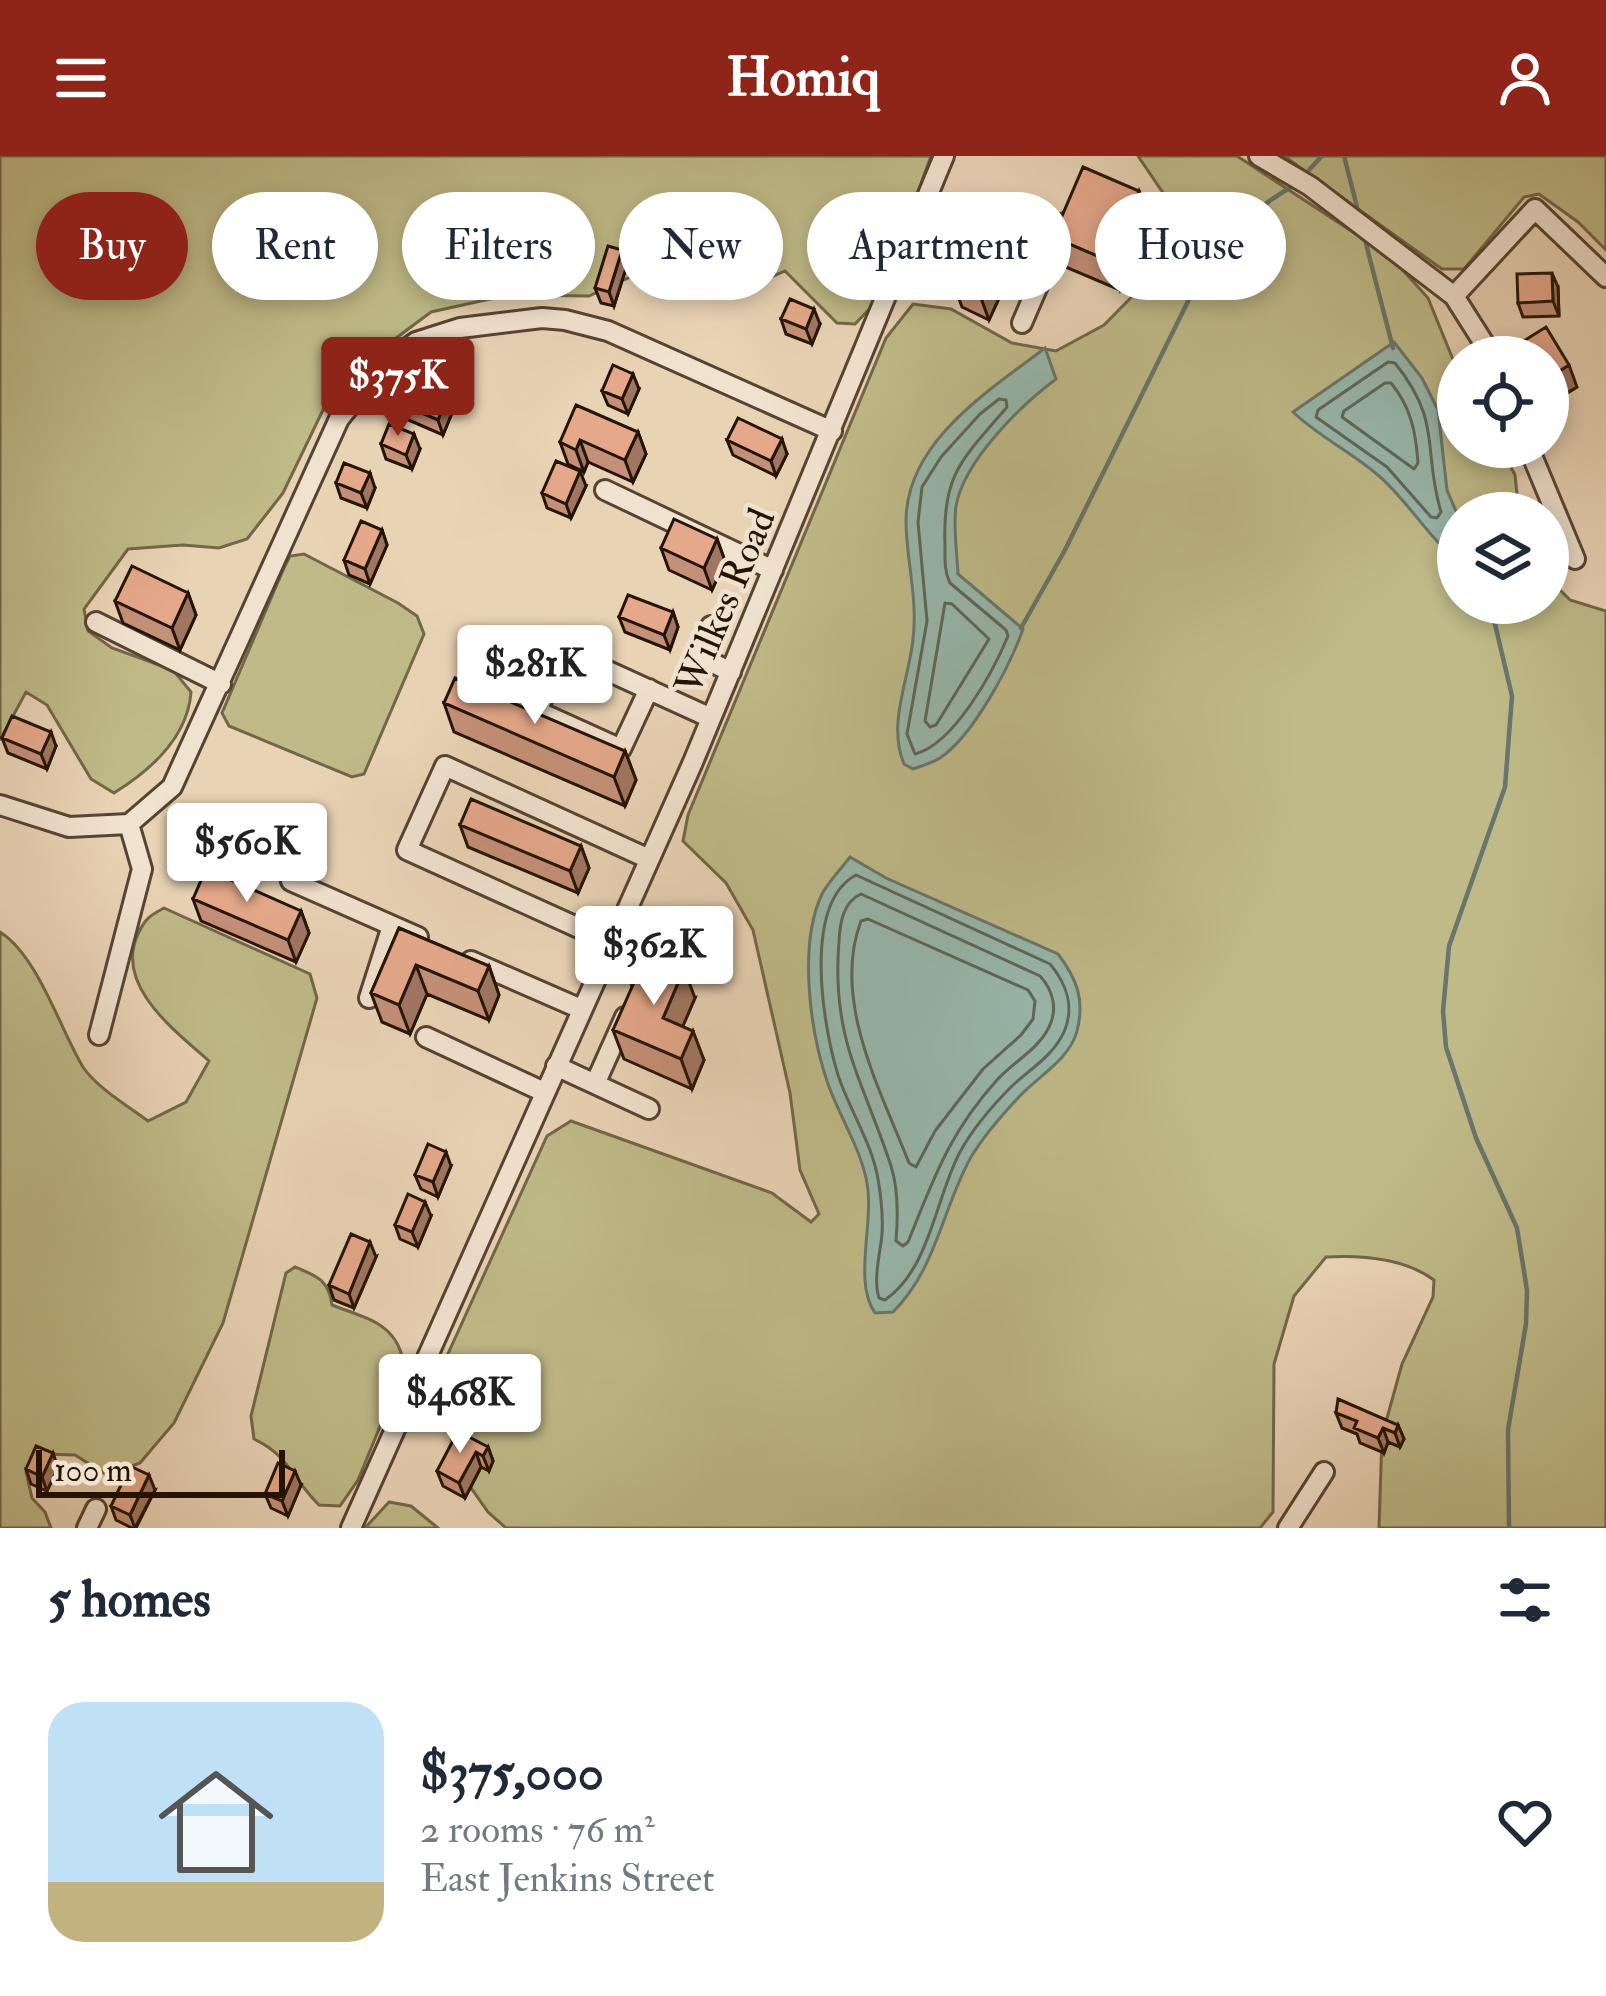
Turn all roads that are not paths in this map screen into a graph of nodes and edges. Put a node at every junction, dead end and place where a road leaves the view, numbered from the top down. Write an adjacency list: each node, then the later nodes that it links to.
1 (944, 156): 3 (street, Wilkes Road)
2 (1259, 156): 5 (street)
3 (929, 192)
4 (1606, 277): 5 (street)
5 (1454, 296): 9 (street)
6 (885, 300): 10 (street, Wilkes Road)
7 (1032, 300): 8 (street)
8 (1022, 323)
9 (1479, 336)
10 (832, 431): 14 (street, Wilkes Road); 18 (street)
11 (1537, 468): 13 (street)
12 (605, 490): 14 (street)
13 (1575, 559)
14 (773, 570): 17 (street, Wilkes Road)
15 (95, 622): 18 (street)
16 (711, 626): 17 (street)
17 (731, 672): 20 (street, Wilkes Road)
18 (221, 684): 22 (street)
19 (649, 689): 19 (street); 20 (street)
20 (711, 718): 23 (street, Wilkes Road)
21 (0, 805): 22 (street)
22 (129, 824): 31 (street)
23 (650, 859): 26 (street, Wilkes Road); 26 (street)
24 (290, 881): 25 (street)
25 (392, 926): 27 (street); 29 (street)
26 (614, 937): 30 (street, Wilkes Road); 34 (street)
27 (434, 944)
28 (455, 954): 30 (street)
29 (368, 998)
30 (581, 1010): 33 (street, Wilkes Road)
31 (99, 1035)
32 (426, 1037): 35 (street)
33 (556, 1066): 34 (street); 35 (street, Wilkes Road)
34 (595, 1084): 36 (street)
35 (544, 1092): 40 (street, Wilkes Road)
36 (649, 1109)
37 (1324, 1472): 41 (street)
38 (95, 1509): 39 (street)
39 (87, 1528)
40 (351, 1528)
41 (1288, 1528)

